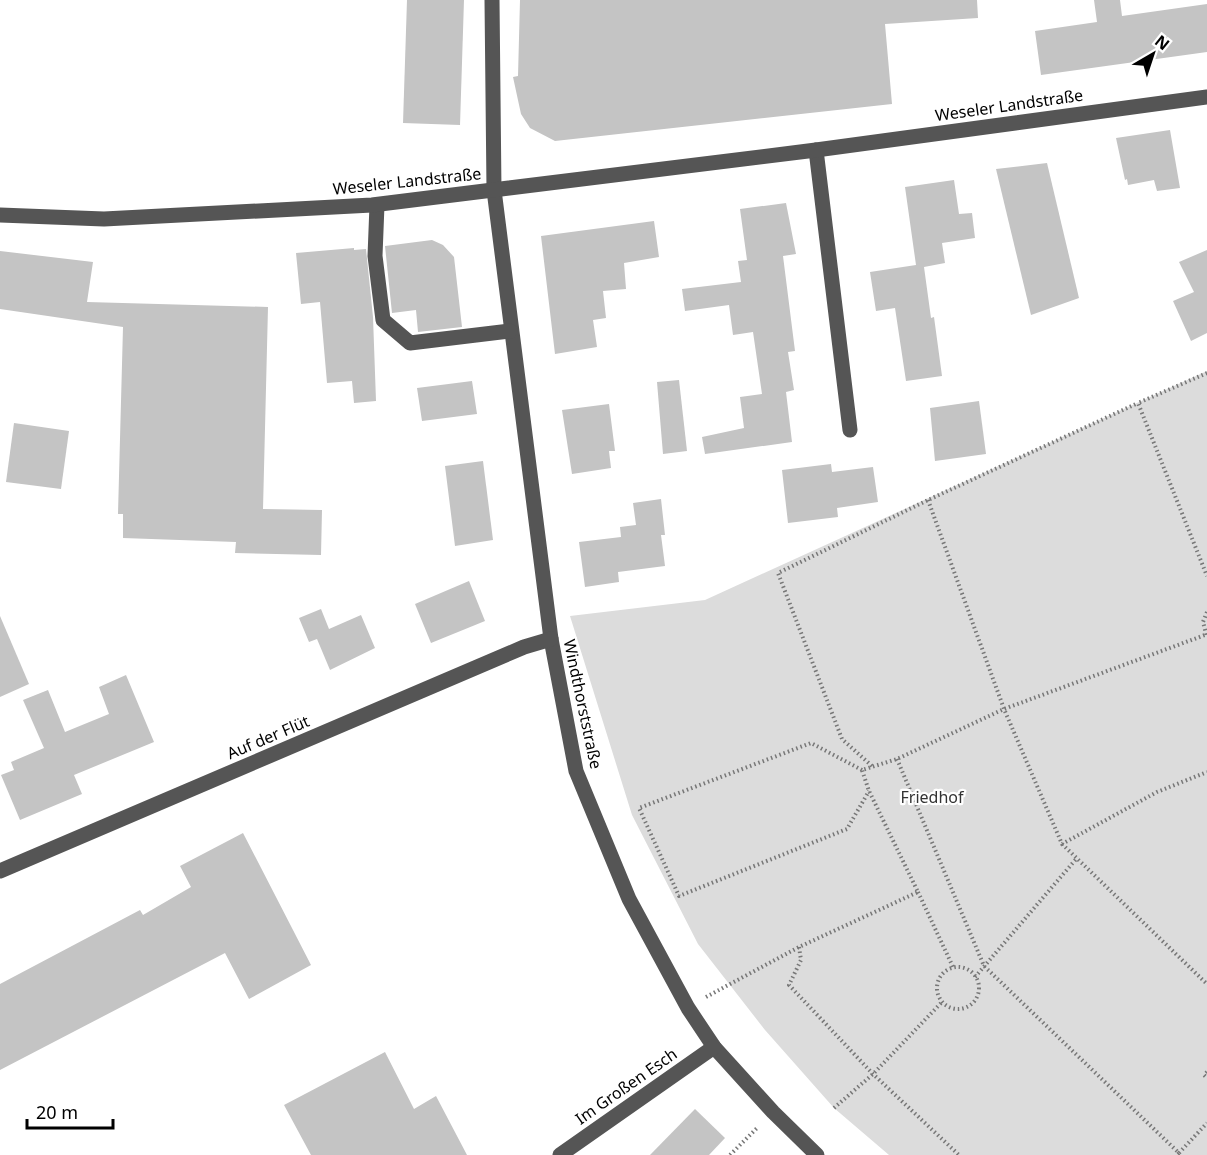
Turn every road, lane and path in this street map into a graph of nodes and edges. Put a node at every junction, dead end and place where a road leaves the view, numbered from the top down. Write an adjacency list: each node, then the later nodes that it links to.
1 (492, 0): 4 (street, Windthorststraße)
2 (1207, 97): 3 (street, Weseler Landstraße)
3 (816, 150): 4 (street, Weseler Landstraße); 10 (street)
4 (494, 190): 5 (street, Weseler Landstraße); 7 (street, Windthorststraße)
5 (377, 205): 6 (street, Weseler Landstraße); 7 (street)
6 (0, 215)
7 (510, 331): 15 (street, Windthorststraße)
8 (1207, 373): 9 (path)
9 (1138, 403): 11 (path); 12 (path)
10 (850, 430)
11 (928, 500): 16 (path); 18 (path)
12 (1207, 576)
13 (1207, 612): 14 (path)
14 (1206, 636): 16 (path)
15 (551, 639): 24 (street, Auf der Flüt); 32 (street, Windthorststraße)
16 (1004, 709): 17 (path); 22 (path)
17 (897, 759): 18 (path); 27 (path)
18 (872, 766): 19 (path)
19 (862, 770): 21 (path); 21 (path)
20 (1207, 772): 22 (path)
21 (869, 791): 25 (path)
22 (1062, 844): 23 (path)
23 (1077, 858): 27 (path); 30 (path)
24 (0, 871)
25 (918, 892): 26 (path); 28 (path)
26 (799, 947): 32 (path); 35 (path)
27 (984, 966): 29 (path); 40 (path)
28 (954, 967): 29 (path); 31 (path)
29 (975, 977): 31 (path)
30 (1207, 984)
31 (942, 1002): 35 (path)
32 (688, 1008): 33 (street, Windthorststraße)
33 (714, 1047): 38 (street, Windthorststraße); 41 (street, Im Großen Esch)
34 (1207, 1071): 36 (path)
35 (873, 1074): 37 (path); 44 (path)
36 (1207, 1078)
37 (834, 1108)
38 (773, 1112): 42 (path); 43 (street, Windthorststraße)
39 (1207, 1123): 40 (path)
40 (1178, 1154)
41 (560, 1155)
42 (730, 1155)
43 (817, 1155)
44 (959, 1155)

